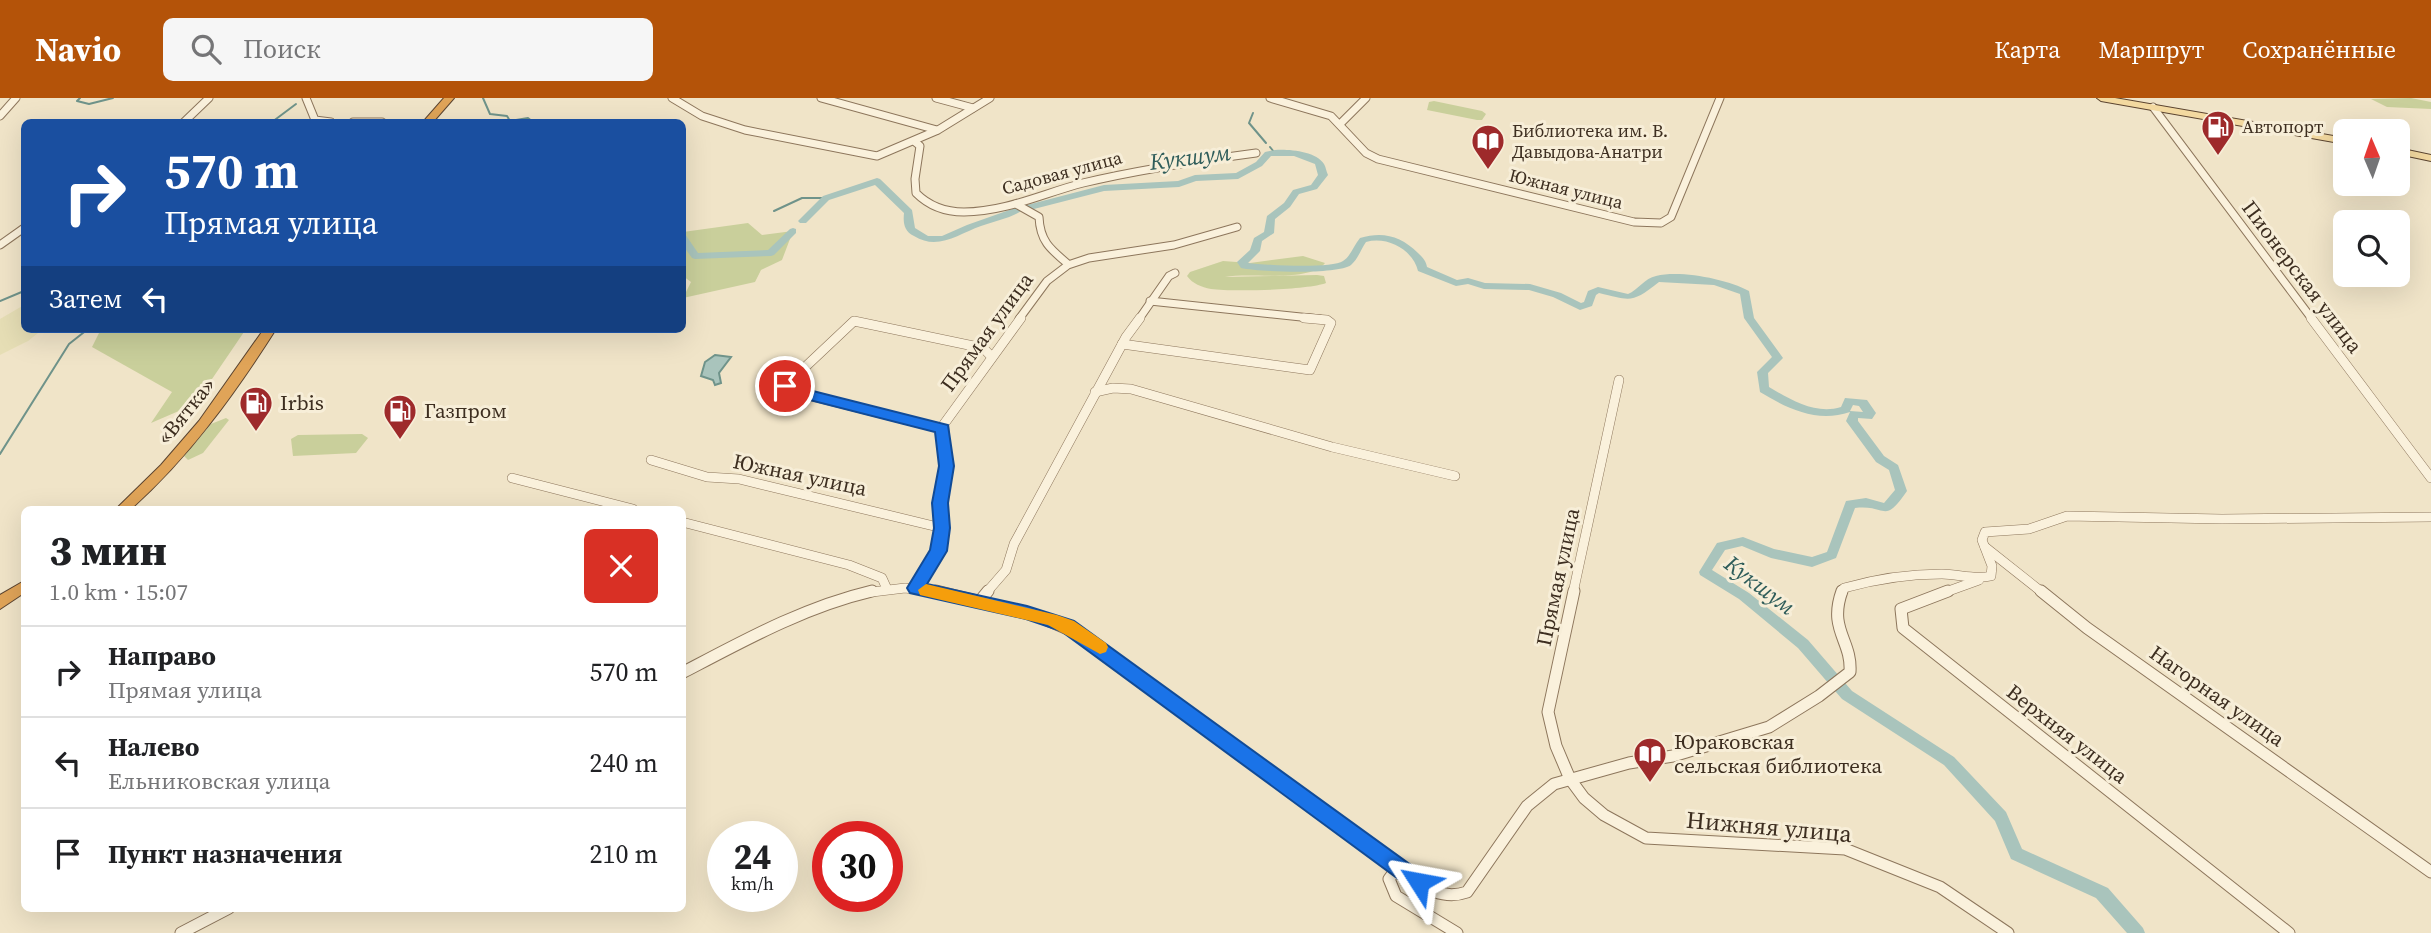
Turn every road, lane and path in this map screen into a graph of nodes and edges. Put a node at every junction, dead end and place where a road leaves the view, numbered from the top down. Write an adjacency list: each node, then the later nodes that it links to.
1 (16, 98): 17 (street)
2 (209, 98): 19 (street)
3 (306, 98): 20 (street)
4 (672, 98): 25 (street)
5 (821, 98): 23 (street)
6 (936, 98): 15 (street)
7 (990, 98): 15 (street)
8 (1270, 98): 18 (street, Южная улица)
9 (1366, 98): 16 (street)
10 (1720, 98): 22 (street, Южная улица)
11 (2101, 98): 14 (main road)
12 (2146, 98): 14 (main road, Пионерская улица)
13 (447, 101): 21 (highway)
14 (2152, 107): 24 (main road); 47 (street, Пионерская улица)
15 (973, 108): 23 (street)
16 (1348, 114): 18 (street); 22 (street)
17 (0, 116)
18 (1331, 116): 22 (street, Южная улица)
19 (187, 119)
20 (315, 119)
21 (431, 119)
22 (1340, 124)
23 (937, 130): 25 (street)
24 (2333, 139)
25 (914, 141): 29 (street, Садовая улица)
26 (1256, 153): 29 (street, Садовая улица)
27 (2410, 154): 28 (main road)
28 (2431, 158)
29 (1016, 204): 33 (street)
30 (1237, 227): 33 (street)
31 (21, 230): 32 (street)
32 (0, 245)
33 (1068, 264): 38 (street, Прямая улица)
34 (1175, 273): 35 (street)
35 (1150, 301): 37 (street); 37 (street)
36 (267, 333): 48 (highway, «Вятка»)
37 (1122, 344): 42 (street)
38 (999, 346): 39 (street); 40 (street, Прямая улица)
39 (983, 348): 40 (street); 43 (street)
40 (992, 357): 43 (street, Прямая улица)
41 (1619, 380): 61 (street, Прямая улица)
42 (1095, 392): 45 (street); 58 (street)
43 (942, 429): 52 (street)
44 (651, 460): 52 (street, Южная улица)
45 (1455, 476)
46 (512, 478): 49 (street)
47 (2431, 478)
48 (127, 506)
49 (621, 506)
50 (2431, 517): 53 (street)
51 (686, 523): 57 (street)
52 (942, 528): 56 (street)
53 (1984, 547): 54 (street); 63 (street, Нагорная улица)
54 (1979, 580): 61 (street); 68 (street, Верхняя улица)
55 (21, 588): 59 (highway)
56 (916, 588): 57 (street); 58 (street)
57 (887, 589): 60 (street)
58 (979, 602): 62 (street)
59 (0, 603)
60 (686, 671)
61 (1570, 779): 62 (street); 67 (street, Нижняя улица)
62 (1397, 868): 66 (street)
63 (2431, 872)
64 (221, 912): 65 (street)
65 (181, 933)
66 (1457, 933)
67 (2008, 933)
68 (2289, 933)

